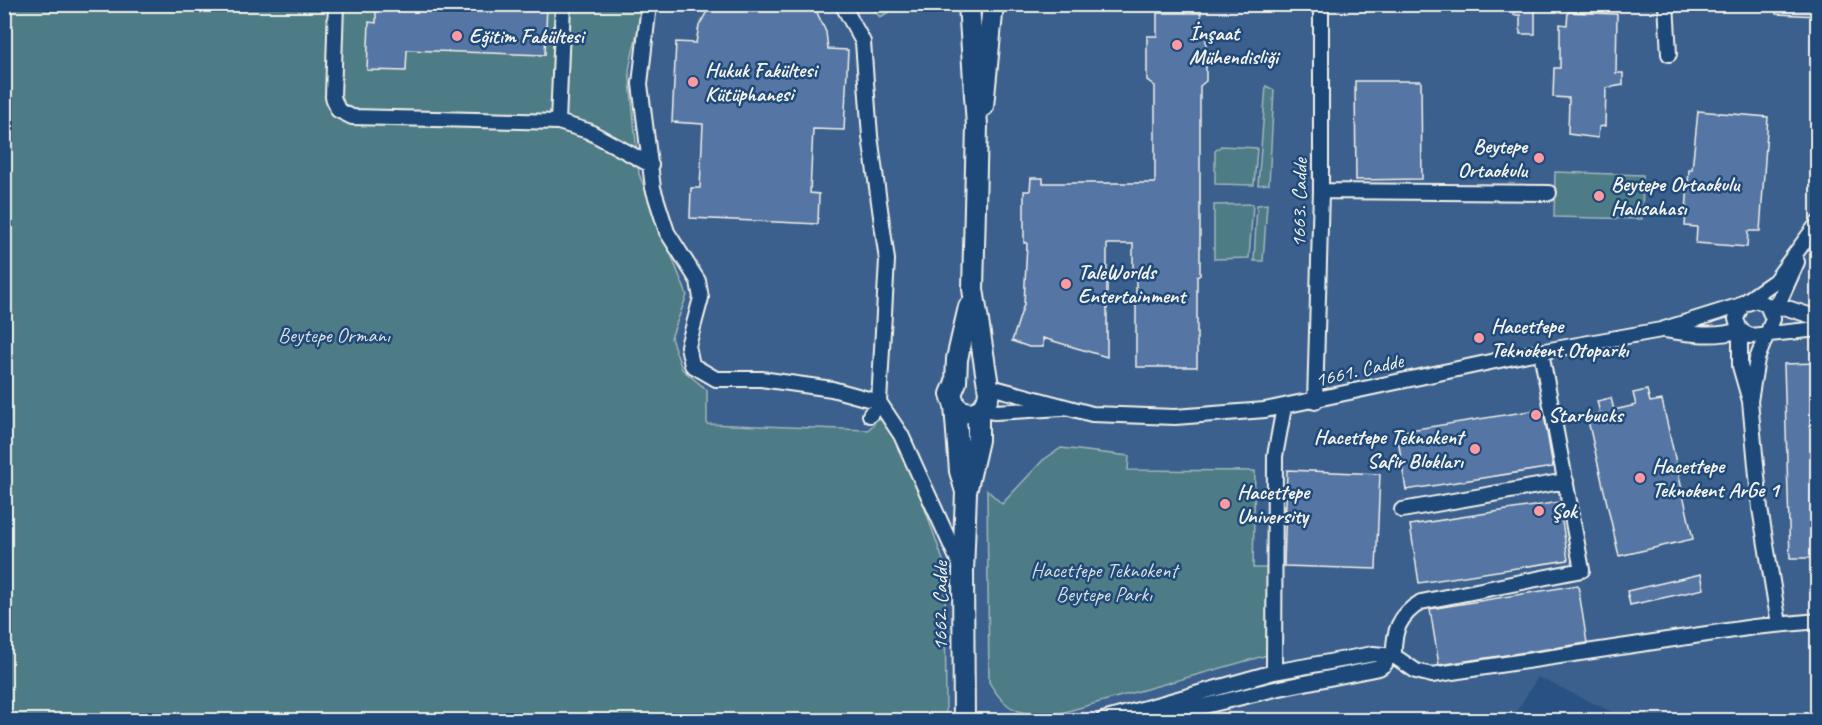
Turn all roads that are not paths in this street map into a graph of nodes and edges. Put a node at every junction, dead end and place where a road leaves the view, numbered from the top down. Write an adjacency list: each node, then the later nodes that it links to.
1 (336, 4): 10 (street)
2 (563, 4): 10 (street)
3 (649, 4): 12 (street)
4 (842, 4): 29 (street)
5 (969, 4): 11 (street, 1662. Cadde)
6 (993, 4): 11 (street, 1662. Cadde)
7 (1321, 4): 13 (street, 1663. Cadde)
8 (1666, 4): 9 (street)
9 (1669, 54)
10 (558, 122): 12 (street)
11 (977, 126): 17 (street, 1662. Cadde)
12 (651, 165): 29 (street)
13 (1321, 191): 14 (street); 30 (street, 1663. Cadde)
14 (1549, 193)
15 (1818, 223): 16 (street)
16 (1804, 244): 18 (street); 19 (street)
17 (973, 289): 26 (street, 1662. Cadde); 27 (street, 1662. Cadde)
18 (1742, 304): 19 (street, 1661. Cadde); 22 (street, 1661. Cadde); 23 (street)
19 (1771, 309): 20 (street, 1661. Cadde); 24 (street)
20 (1818, 318)
21 (1818, 329): 24 (street, 1661. Cadde)
22 (1661, 330): 23 (street, 1661. Cadde); 25 (street, 1661. Cadde)
23 (1740, 330): 24 (street, 1661. Cadde); 28 (street)
24 (1766, 333): 28 (street)
25 (1541, 352): 30 (street, 1661. Cadde); 36 (street)
26 (956, 382): 27 (street); 31 (street, 1662. Cadde)
27 (987, 386): 33 (street, 1661. Cadde); 34 (street, 1662. Cadde)
28 (1750, 401): 41 (street)
29 (879, 402): 35 (street); 39 (street)
30 (1315, 402): 32 (street, 1661. Cadde)
31 (955, 406): 34 (street); 37 (street, 1662. Cadde)
32 (1284, 407): 33 (street, 1661. Cadde); 43 (street)
33 (1062, 408): 34 (street, 1661. Cadde)
34 (979, 411): 37 (street, 1662. Cadde)
35 (870, 415)
36 (1566, 480): 38 (street); 42 (street)
37 (966, 492): 39 (street, 1662. Cadde)
38 (1402, 510)
39 (963, 572): 44 (street, 1662. Cadde)
40 (1818, 621): 41 (street)
41 (1779, 624): 42 (street)
42 (1390, 656): 43 (street); 46 (street)
43 (1274, 672): 45 (street)
44 (964, 720)
45 (1103, 720)
46 (1147, 720)

